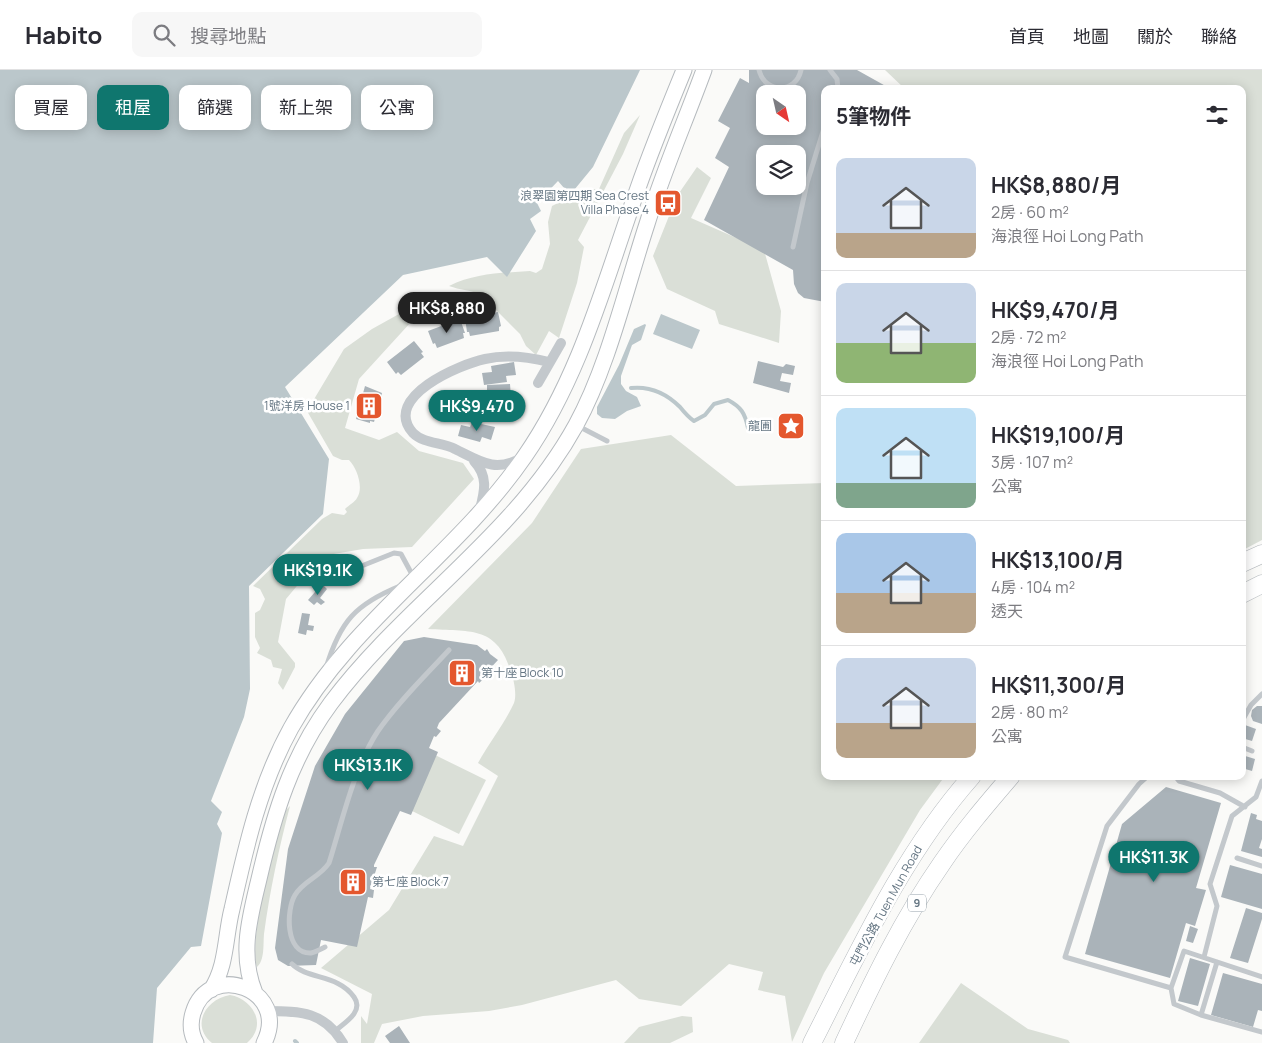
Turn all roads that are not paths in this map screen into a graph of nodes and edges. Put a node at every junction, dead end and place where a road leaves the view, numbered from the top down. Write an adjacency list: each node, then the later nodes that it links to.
1 (684, 70): 14 (main road)
2 (704, 70): 12 (main road)
3 (759, 70): 4 (lane)
4 (801, 70)
5 (830, 70): 6 (lane)
6 (838, 85)
7 (821, 138): 8 (lane)
8 (793, 248)
9 (561, 343): 10 (street)
10 (549, 362): 11 (street); 15 (street)
11 (538, 383)
12 (576, 424): 13 (lane); 43 (main road)
13 (607, 441)
14 (526, 455): 15 (street); 16 (main road)
15 (473, 460): 16 (street)
16 (479, 515): 20 (main road)
17 (1262, 554): 18 (highway)
18 (1246, 561)
19 (364, 565): 20 (lane)
20 (415, 580): 42 (main road)
21 (1262, 584): 22 (highway)
22 (1246, 592)
23 (449, 650): 36 (lane)
24 (1262, 694): 25 (lane)
25 (1246, 714)
26 (1246, 748): 27 (lane)
27 (1252, 751)
28 (969, 780): 51 (highway, 屯門公路 Tuen Mun Road / 9)
29 (1008, 780): 52 (highway, 屯門公路 Tuen Mun Road / 9)
30 (1144, 780): 41 (lane)
31 (1178, 780): 33 (lane)
32 (1262, 781): 33 (lane)
33 (1245, 806): 37 (lane)
34 (1237, 858): 35 (lane)
35 (1262, 866)
36 (325, 947)
37 (1204, 957): 38 (lane); 41 (lane)
38 (1217, 962): 40 (lane); 45 (lane)
39 (292, 964): 46 (lane)
40 (1262, 977)
41 (1171, 988): 45 (lane)
42 (211, 990): 43 (main road); 48 (main road)
43 (255, 993): 44 (main road)
44 (268, 1011): 46 (street); 49 (main road)
45 (1201, 1015): 47 (lane)
46 (336, 1030): 50 (street)
47 (1262, 1032)
48 (196, 1043)
49 (264, 1043)
50 (343, 1043)
51 (812, 1043)
52 (844, 1043)

